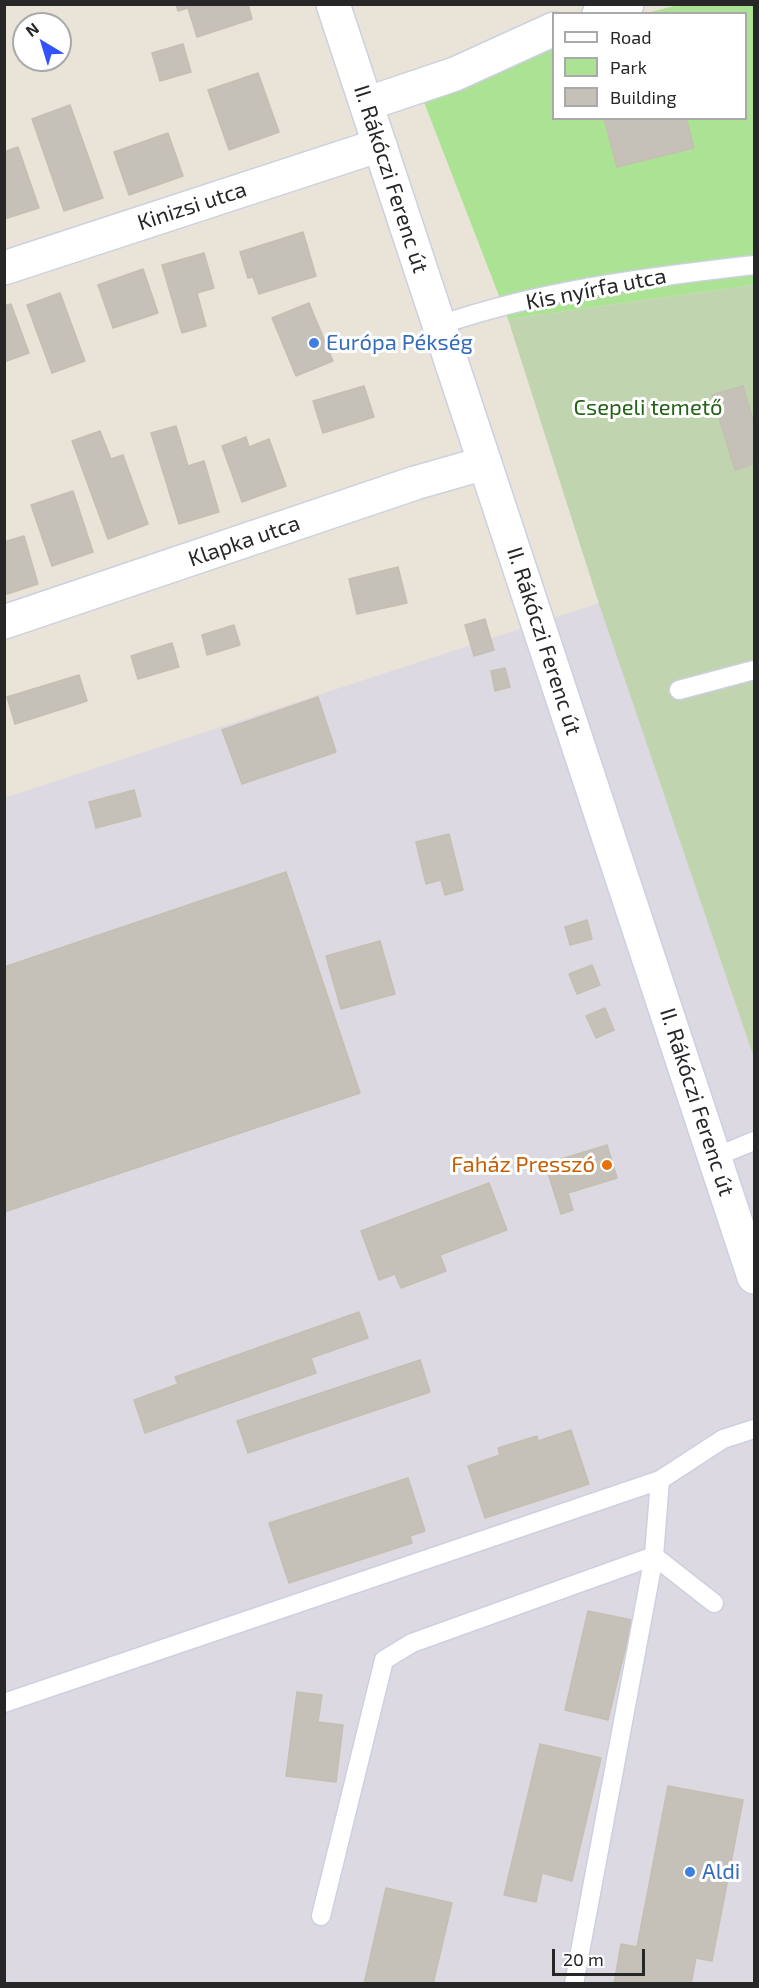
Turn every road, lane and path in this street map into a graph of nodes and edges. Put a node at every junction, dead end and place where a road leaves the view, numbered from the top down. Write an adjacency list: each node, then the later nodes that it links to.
1 (333, 4): 5 (main road, II. Rákóczi Ferenc út)
2 (627, 4): 3 (main road)
3 (605, 12)
4 (552, 29): 5 (main road)
5 (366, 104): 6 (main road, II. Rákóczi Ferenc út)
6 (380, 145): 8 (main road, Kinizsi utca); 9 (main road, II. Rákóczi Ferenc út)
7 (754, 265): 9 (lane, Kis nyírfa utca)
8 (4, 268)
9 (440, 325): 10 (main road, II. Rákóczi Ferenc út)
10 (485, 463): 11 (main road, Klapka utca); 15 (main road, II. Rákóczi Ferenc út)
11 (4, 622)
12 (754, 670): 13 (lane)
13 (679, 690)
14 (754, 1141): 15 (lane)
15 (714, 1157): 16 (main road, II. Rákóczi Ferenc út)
16 (754, 1277)
17 (754, 1429): 18 (lane)
18 (660, 1480): 19 (lane); 21 (lane)
19 (654, 1556): 20 (lane); 22 (lane); 23 (lane)
20 (714, 1603)
21 (4, 1703)
22 (321, 1916)
23 (574, 1983)

